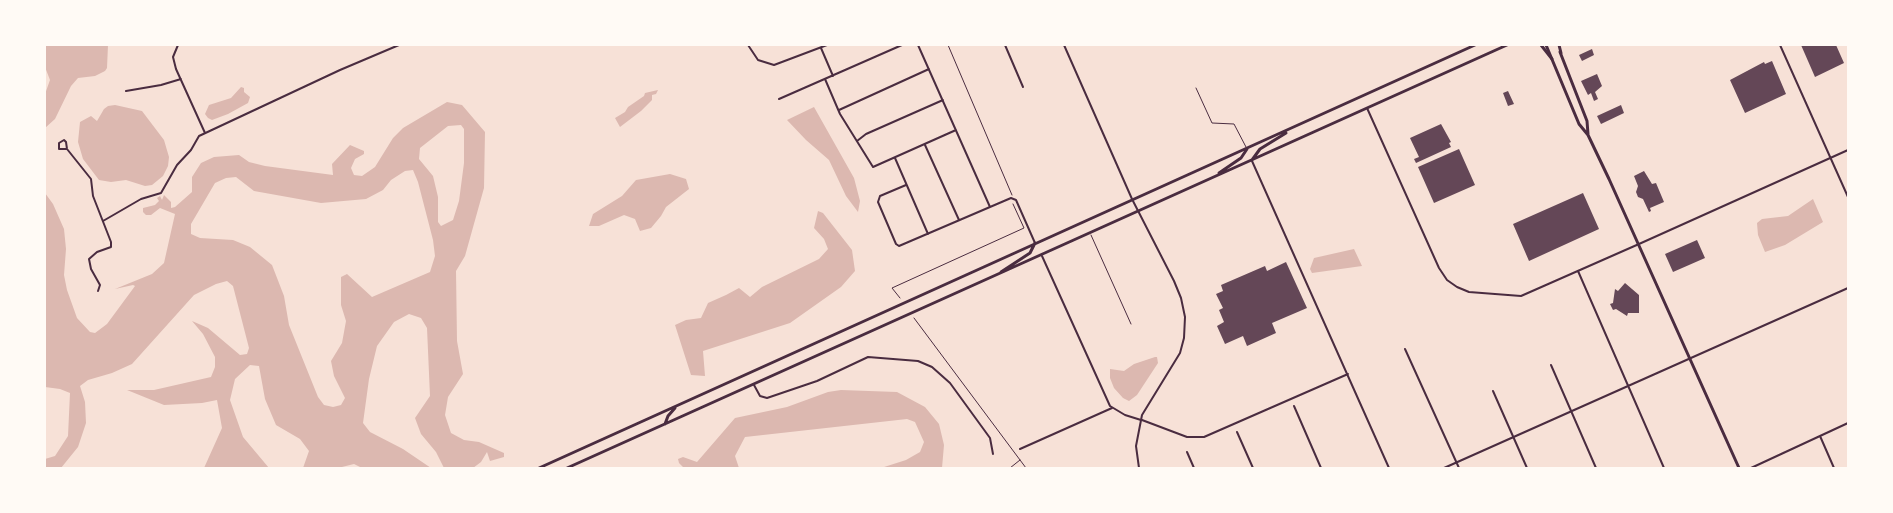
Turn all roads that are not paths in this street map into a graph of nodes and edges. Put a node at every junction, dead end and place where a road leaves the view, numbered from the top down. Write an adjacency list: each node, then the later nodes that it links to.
1 (178, 45): 19 (street)
2 (399, 45): 30 (street)
3 (748, 45): 15 (street)
4 (827, 45): 15 (street)
5 (902, 45): 18 (street)
6 (918, 45): 17 (street)
7 (1005, 45): 21 (street)
8 (1064, 45): 43 (street)
9 (1475, 45): 28 (main road)
10 (1507, 45): 26 (main road)
11 (1541, 45): 16 (main road)
12 (1546, 45): 16 (main road)
13 (1558, 45): 31 (main road)
14 (1780, 45): 38 (street)
15 (821, 48): 18 (street)
16 (1552, 59): 31 (main road)
17 (929, 69): 25 (street); 27 (street)
18 (833, 76): 20 (street)
19 (181, 79): 23 (street); 30 (street)
20 (825, 79): 24 (street); 27 (street)
21 (1023, 87)
22 (1196, 88): 35 (lane)
23 (126, 91)
24 (779, 99)
25 (943, 100): 29 (street); 32 (street)
26 (1367, 108): 39 (main road); 53 (street)
27 (838, 110): 32 (street)
28 (1297, 126): 35 (main road); 39 (main road)
29 (956, 130): 33 (street); 44 (street)
30 (206, 133): 47 (street)
31 (1588, 135): 51 (main road)
32 (857, 141): 37 (street)
33 (925, 145): 37 (street); 46 (street)
34 (67, 149): 47 (street)
35 (1247, 149): 40 (main road); 43 (main road)
36 (1848, 150): 38 (street)
37 (895, 158): 41 (street)
38 (1830, 158): 42 (street); 51 (street)
39 (1252, 160): 40 (main road); 61 (street)
40 (1216, 176): 45 (main road)
41 (906, 185): 48 (street); 48 (street)
42 (1848, 197)
43 (1132, 199): 45 (street); 50 (main road)
44 (990, 207): 46 (street); 50 (street)
45 (1138, 212): 49 (main road); 69 (street)
46 (959, 220): 48 (street)
47 (103, 221): 56 (street)
48 (928, 234)
49 (1091, 234): 52 (main road); 57 (lane)
50 (1035, 243): 54 (main road); 65 (main road)
51 (1638, 244): 53 (street); 59 (main road)
52 (1042, 256): 54 (main road); 67 (street)
53 (1578, 272): 63 (street)
54 (992, 277): 62 (main road)
55 (1848, 288): 59 (street)
56 (98, 291)
57 (1131, 324)
58 (1405, 349): 78 (street)
59 (1690, 358): 63 (street); 91 (main road)
60 (1551, 365): 68 (street)
61 (1348, 374): 69 (street); 85 (street)
62 (753, 384): 71 (main road); 77 (street)
63 (1628, 386): 68 (street); 90 (street)
64 (1493, 391): 74 (street)
65 (676, 406): 71 (main road); 79 (main road)
66 (1294, 406): 84 (street)
67 (1112, 408): 69 (street); 75 (street)
68 (1571, 411): 74 (street); 89 (street)
69 (1141, 420): 81 (street)
70 (1848, 423): 73 (street)
71 (665, 424): 80 (main road)
72 (1237, 432): 83 (street)
73 (1820, 436): 92 (street); 93 (street)
74 (1514, 437): 78 (street); 88 (street)
75 (1020, 449)
76 (1186, 452): 82 (street)
77 (993, 454)
78 (1456, 462): 86 (street); 87 (street)
79 (539, 468)
80 (567, 468)
81 (1139, 468)
82 (1194, 468)
83 (1253, 468)
84 (1321, 468)
85 (1389, 468)
86 (1444, 468)
87 (1459, 468)
88 (1527, 468)
89 (1596, 468)
90 (1664, 468)
91 (1739, 468)
92 (1751, 468)
93 (1834, 468)

